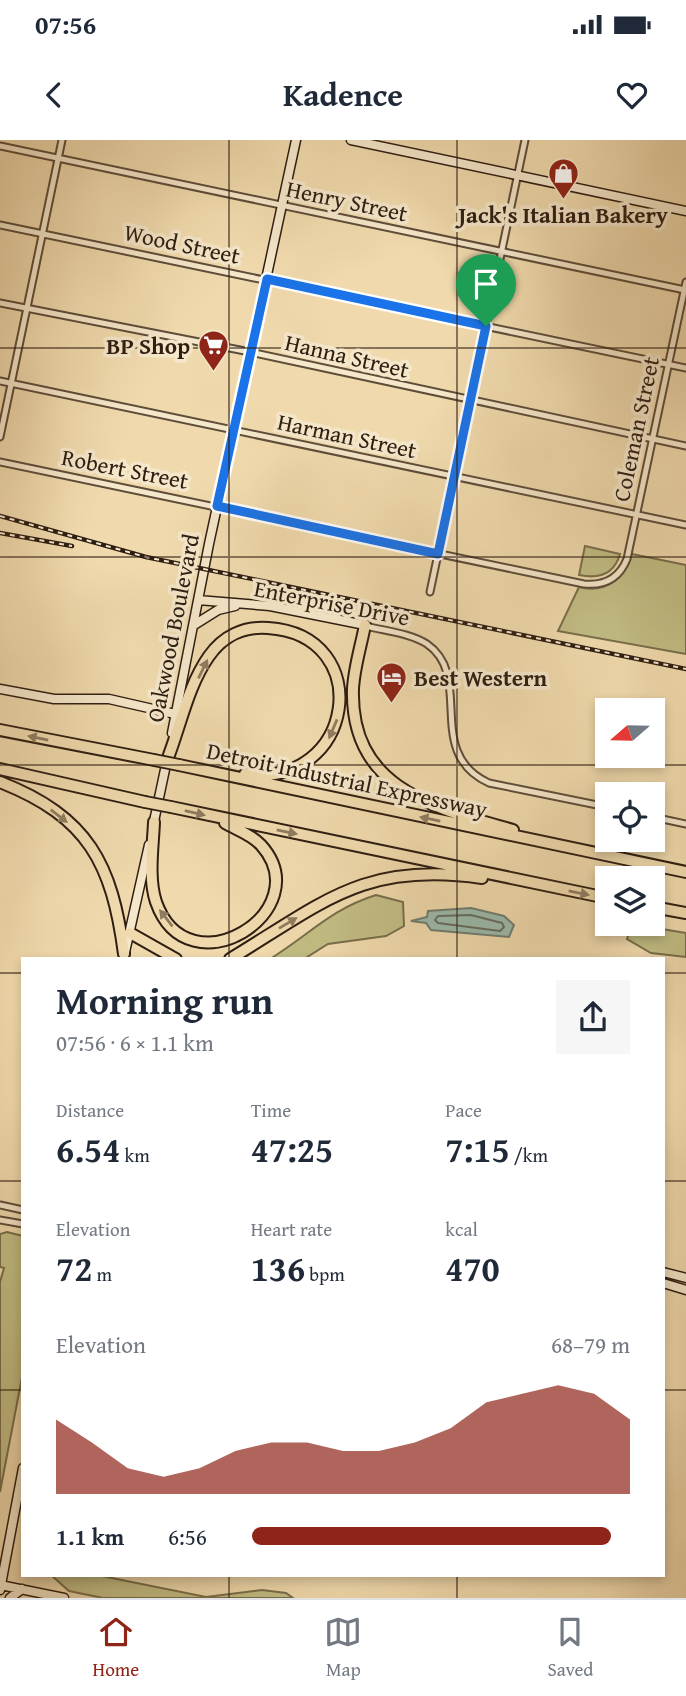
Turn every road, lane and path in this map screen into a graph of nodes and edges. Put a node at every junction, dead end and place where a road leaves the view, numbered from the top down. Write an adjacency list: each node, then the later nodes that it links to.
1 (62, 140): 6 (street)
2 (296, 140): 8 (main road, Oakwood Boulevard)
3 (351, 140): 7 (main road)
4 (525, 140): 7 (street)
5 (0, 146): 6 (street, Henry Street)
6 (58, 158): 8 (street, Henry Street); 11 (street)
7 (517, 176): 9 (main road); 12 (street)
8 (282, 205): 12 (street, Henry Street); 13 (main road, Oakwood Boulevard)
9 (686, 211)
10 (0, 225): 11 (street, Wood Street)
11 (43, 234): 13 (street, Wood Street); 17 (street)
12 (502, 252): 15 (street, Henry Street); 18 (street)
13 (267, 279): 18 (street, Wood Street); 19 (main road, Oakwood Boulevard)
14 (686, 282): 15 (street, Coleman Street)
15 (685, 290): 20 (street, Coleman Street)
16 (0, 303): 17 (street, Hanna Street)
17 (27, 309): 19 (street, Hanna Street); 23 (street)
18 (486, 326): 20 (street, Wood Street); 24 (street)
19 (250, 352): 24 (street, Hanna Street); 25 (main road, Oakwood Boulevard)
20 (668, 364): 21 (street, Wood Street); 27 (street, Coleman Street)
21 (686, 368)
22 (0, 381): 23 (street, Harman Street)
23 (10, 383): 25 (street, Harman Street); 26 (street)
24 (470, 401): 27 (street, Hanna Street); 30 (street)
25 (233, 430): 30 (street, Harman Street); 31 (main road, Oakwood Boulevard)
26 (0, 437)
27 (652, 439): 28 (street, Hanna Street); 32 (street, Coleman Street)
28 (686, 446)
29 (0, 462): 31 (street, Robert Street)
30 (454, 476): 32 (street, Harman Street); 34 (street)
31 (217, 506): 34 (street, Robert Street); 37 (main road, Oakwood Boulevard)
32 (636, 514): 33 (street, Harman Street); 35 (street, Coleman Street)
33 (686, 525)
34 (438, 554): 35 (street, Robert Street); 36 (street)
35 (612, 579)
36 (430, 592)
37 (198, 600): 38 (main road, Enterprise Drive); 39 (main road, Oakwood Boulevard)
38 (254, 605): 39 (main road); 40 (main road, Enterprise Drive)
39 (194, 625): 42 (main road, Oakwood Boulevard)
40 (365, 625): 48 (street, Enterprise Drive); 53 (highway)
41 (0, 689): 42 (main road)
42 (175, 714): 44 (main road, Oakwood Boulevard)
43 (0, 730): 46 (highway, Detroit Industrial Expressway, one-way to 43, bridge)
44 (169, 755): 46 (highway, one-way to 46); 51 (main road, Oakwood Boulevard)
45 (0, 769): 49 (highway, one-way to 49, bridge)
46 (204, 771): 53 (highway, Detroit Industrial Expressway, one-way to 46)
47 (0, 782): 60 (highway, one-way to 60)
48 (595, 805)
49 (220, 818): 51 (highway, one-way to 51); 55 (highway, one-way to 55)
50 (665, 820): 52 (street)
51 (154, 822): 59 (main road, Oakwood Boulevard)
52 (686, 824)
53 (593, 852): 54 (highway, Detroit Industrial Expressway)
54 (686, 872)
55 (550, 887): 56 (highway, one-way to 56); 62 (highway, one-way to 55)
56 (595, 896)
57 (665, 909): 58 (highway)
58 (686, 913)
59 (130, 933): 60 (main road, Oakwood Boulevard); 61 (highway)
60 (124, 956)
61 (172, 957)
62 (233, 957)
63 (0, 1205): 64 (street)
64 (21, 1210)
65 (0, 1220): 66 (street)
66 (21, 1224)
67 (665, 1273): 68 (main road)
68 (686, 1278)
69 (665, 1284): 70 (main road)
70 (686, 1290)
71 (21, 1478): 72 (main road)
72 (0, 1586): 73 (main road)
73 (22, 1589): 74 (main road); 75 (main road)
74 (10, 1598)
75 (64, 1598)

